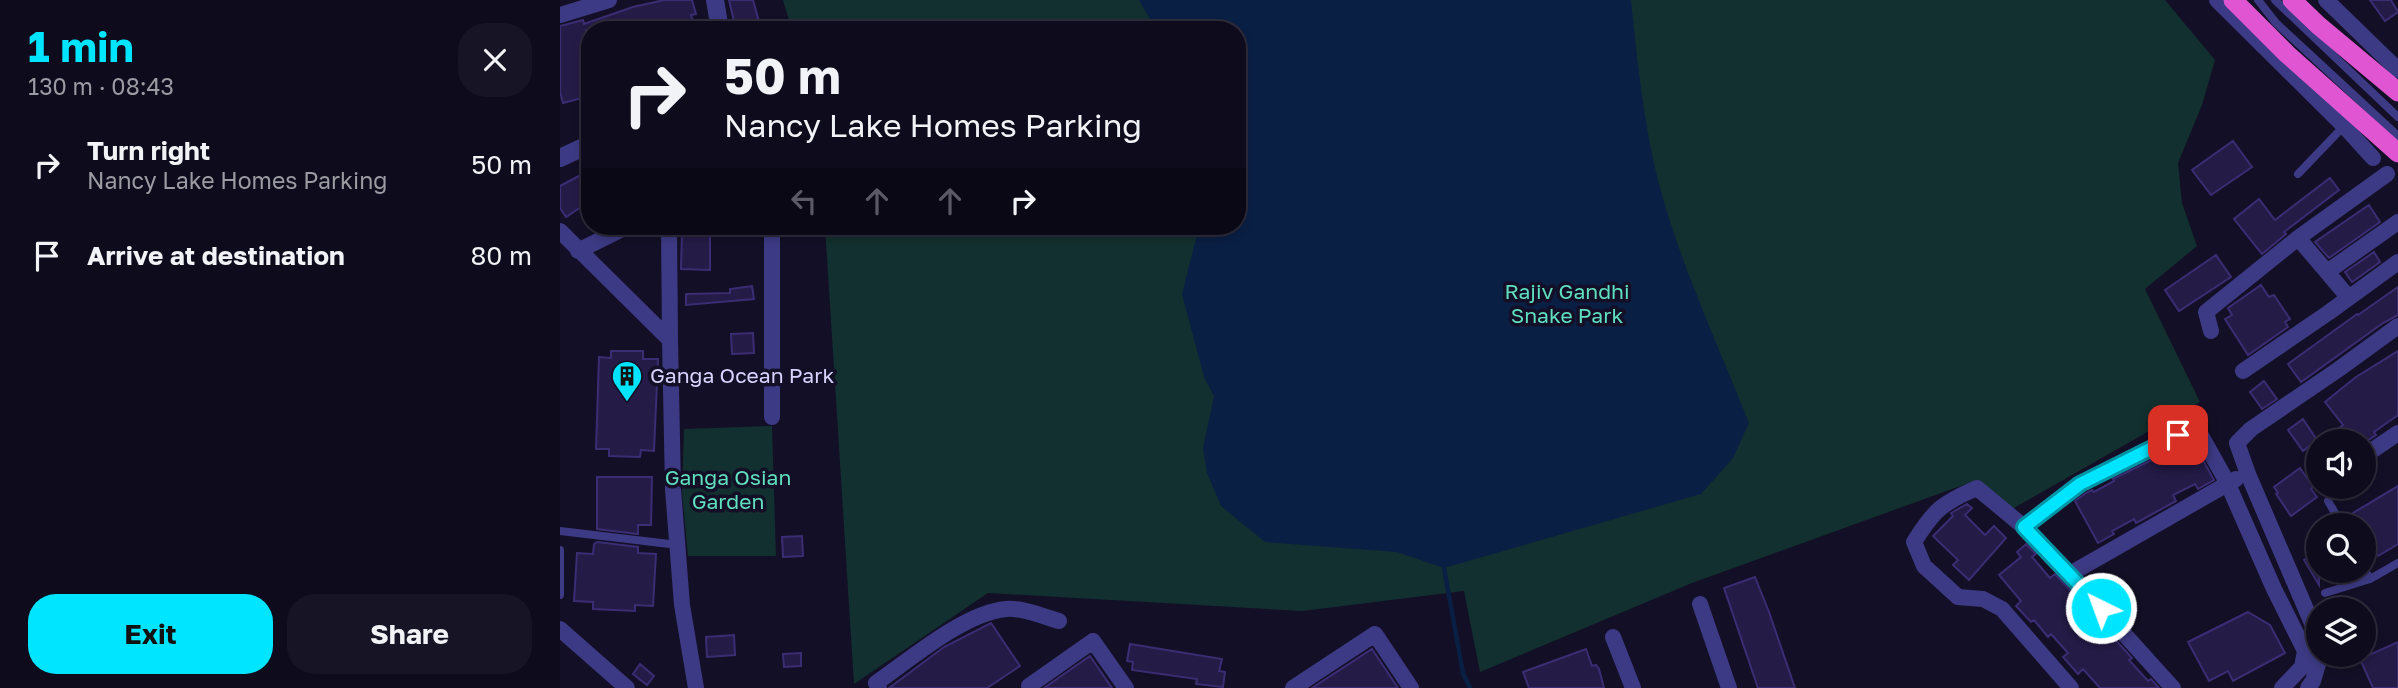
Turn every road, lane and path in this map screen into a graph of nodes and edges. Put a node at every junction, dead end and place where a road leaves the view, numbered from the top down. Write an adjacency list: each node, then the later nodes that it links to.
1 (609, 0): 9 (street)
2 (715, 0): 10 (street)
3 (2217, 0): 14 (street)
4 (2233, 0): 15 (highway)
5 (2258, 0): 15 (lane)
6 (2275, 0): 13 (lane)
7 (2292, 0): 12 (highway)
8 (2326, 0): 11 (street)
9 (560, 15)
10 (718, 21)
11 (2398, 70)
12 (2398, 92)
13 (2398, 117)
14 (2344, 126): 18 (street); 19 (lane)
15 (2394, 144): 18 (street)
16 (581, 148): 17 (street)
17 (560, 158)
18 (2373, 158): 20 (street)
19 (2298, 174)
20 (2393, 181): 26 (street)
21 (2398, 222): 29 (street)
22 (560, 231): 27 (street)
23 (610, 235): 27 (street)
24 (669, 235): 33 (street)
25 (772, 235): 35 (street)
26 (2298, 238): 29 (street); 32 (street)
27 (578, 251): 33 (street)
28 (2398, 261): 30 (street)
29 (2327, 272): 30 (street)
30 (2349, 298): 34 (street)
31 (2398, 326): 38 (street)
32 (2211, 331)
33 (670, 340): 44 (street)
34 (2244, 371)
35 (772, 417)
36 (2398, 433): 37 (street)
37 (2376, 448)
38 (2248, 474): 39 (street); 53 (street)
39 (2227, 482): 42 (street); 47 (street); 69 (street)
40 (2328, 501): 41 (lane)
41 (2335, 513)
42 (2024, 527): 47 (street); 67 (street)
43 (560, 531): 44 (lane)
44 (678, 545): 59 (street)
45 (560, 550): 51 (lane)
46 (2398, 563): 48 (lane)
47 (2070, 574): 68 (street)
48 (2376, 576)
49 (2357, 583): 50 (lane)
50 (2325, 593)
51 (560, 595)
52 (1700, 604): 66 (street)
53 (2306, 609)
54 (1059, 621): 60 (street)
55 (560, 629): 58 (street)
56 (1613, 637): 65 (street)
57 (2317, 667): 70 (street)
58 (627, 688)
59 (696, 688)
60 (879, 688)
61 (1031, 688): 62 (street)
62 (1126, 688)
63 (1293, 688): 64 (street)
64 (1411, 688)
65 (1633, 688)
66 (1729, 688)
67 (2071, 688)
68 (2174, 688)
69 (2282, 688)
70 (2308, 688)

